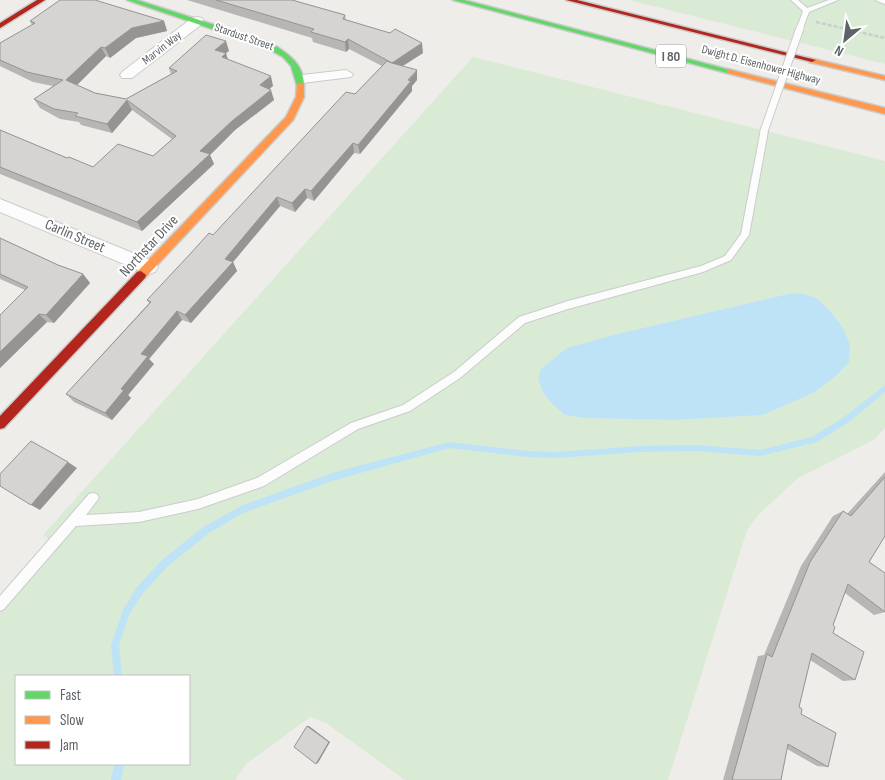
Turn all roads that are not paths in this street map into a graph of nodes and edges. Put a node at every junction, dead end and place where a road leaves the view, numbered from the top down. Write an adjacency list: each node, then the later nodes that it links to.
1 (42, 0): 11 (main road)
2 (130, 0): 10 (main road, Stardust Street)
3 (456, 0): 16 (main road, Dwight D. Eisenhower Highway / I 80)
4 (569, 0): 14 (main road, Dwight D. Eisenhower Highway / I 80)
5 (794, 0): 9 (lane)
6 (835, 0): 9 (lane)
7 (878, 0): 8 (lane)
8 (885, 2)
9 (806, 11): 21 (lane, bridge)
10 (197, 21): 13 (street, Marvin Way); 15 (main road, Stardust Street)
11 (0, 26)
12 (346, 74): 15 (street)
13 (127, 76)
14 (885, 78)
15 (302, 79): 18 (main road, Northstar Drive)
16 (885, 111)
17 (0, 205): 18 (street, Carlin Street)
18 (149, 267): 19 (main road, Northstar Drive)
19 (0, 424)
20 (93, 498): 21 (lane)
21 (74, 521): 22 (lane)
22 (0, 605)

